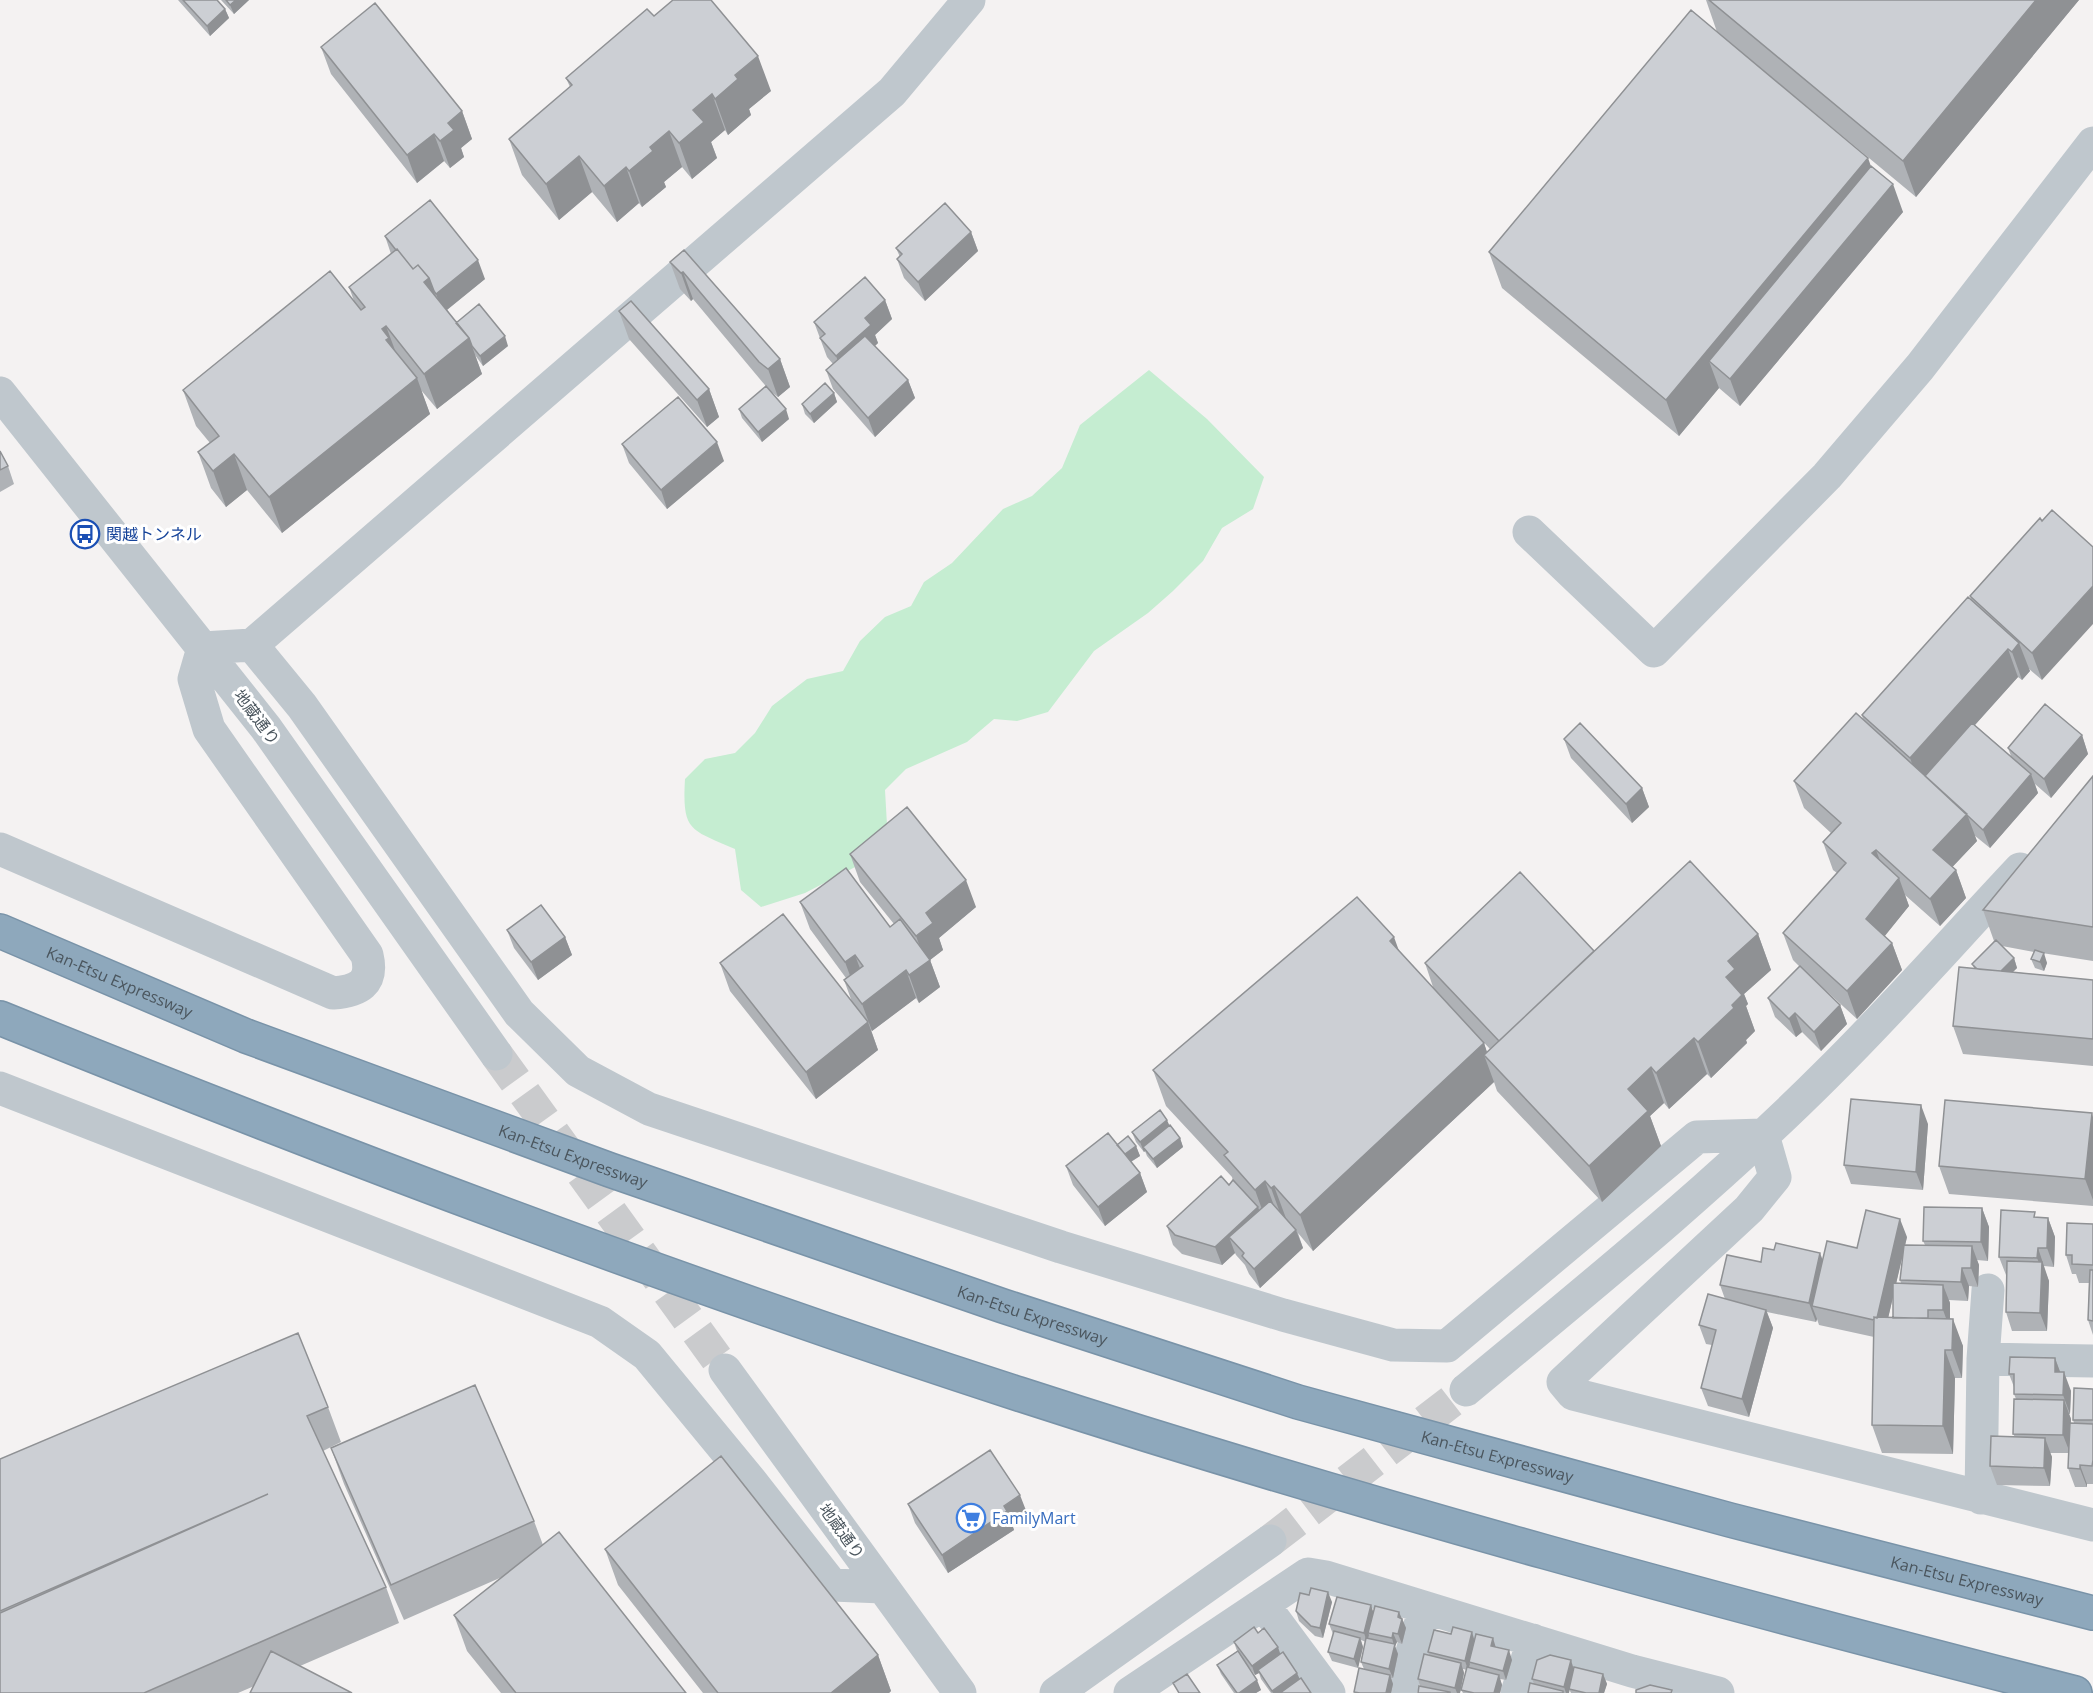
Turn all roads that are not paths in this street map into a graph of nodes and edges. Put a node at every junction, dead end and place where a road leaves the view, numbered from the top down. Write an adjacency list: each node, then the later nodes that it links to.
1 (969, 0): 5 (street)
2 (2093, 143): 4 (street)
3 (0, 393): 6 (street, 地蔵通り)
4 (1529, 532)
5 (252, 645): 6 (street); 13 (street)
6 (203, 648): 7 (street); 11 (street, 地蔵通り)
7 (0, 849)
8 (2037, 851): 13 (street)
9 (0, 931): 25 (highway, Kan-Etsu Expressway)
10 (0, 1017): 35 (highway)
11 (496, 1054)
12 (0, 1088): 22 (street)
13 (1763, 1135): 18 (street); 19 (street)
14 (1988, 1290): 15 (street)
15 (1983, 1359): 16 (street); 19 (street)
16 (2093, 1361)
17 (725, 1370): 22 (street, 地蔵通り)
18 (1466, 1390)
19 (1981, 1498): 20 (street)
20 (2093, 1525)
21 (1270, 1541): 28 (street)
22 (883, 1587): 29 (street, 地蔵通り)
23 (1263, 1604): 24 (street); 30 (street); 31 (street)
24 (1425, 1608): 26 (street); 32 (street)
25 (2093, 1613)
26 (1533, 1640): 27 (street); 33 (street)
27 (1629, 1682): 34 (street)
28 (1062, 1692)
29 (960, 1693)
30 (1130, 1693)
31 (1329, 1693)
32 (1400, 1693)
33 (1517, 1693)
34 (1718, 1693)
35 (2075, 1693)

